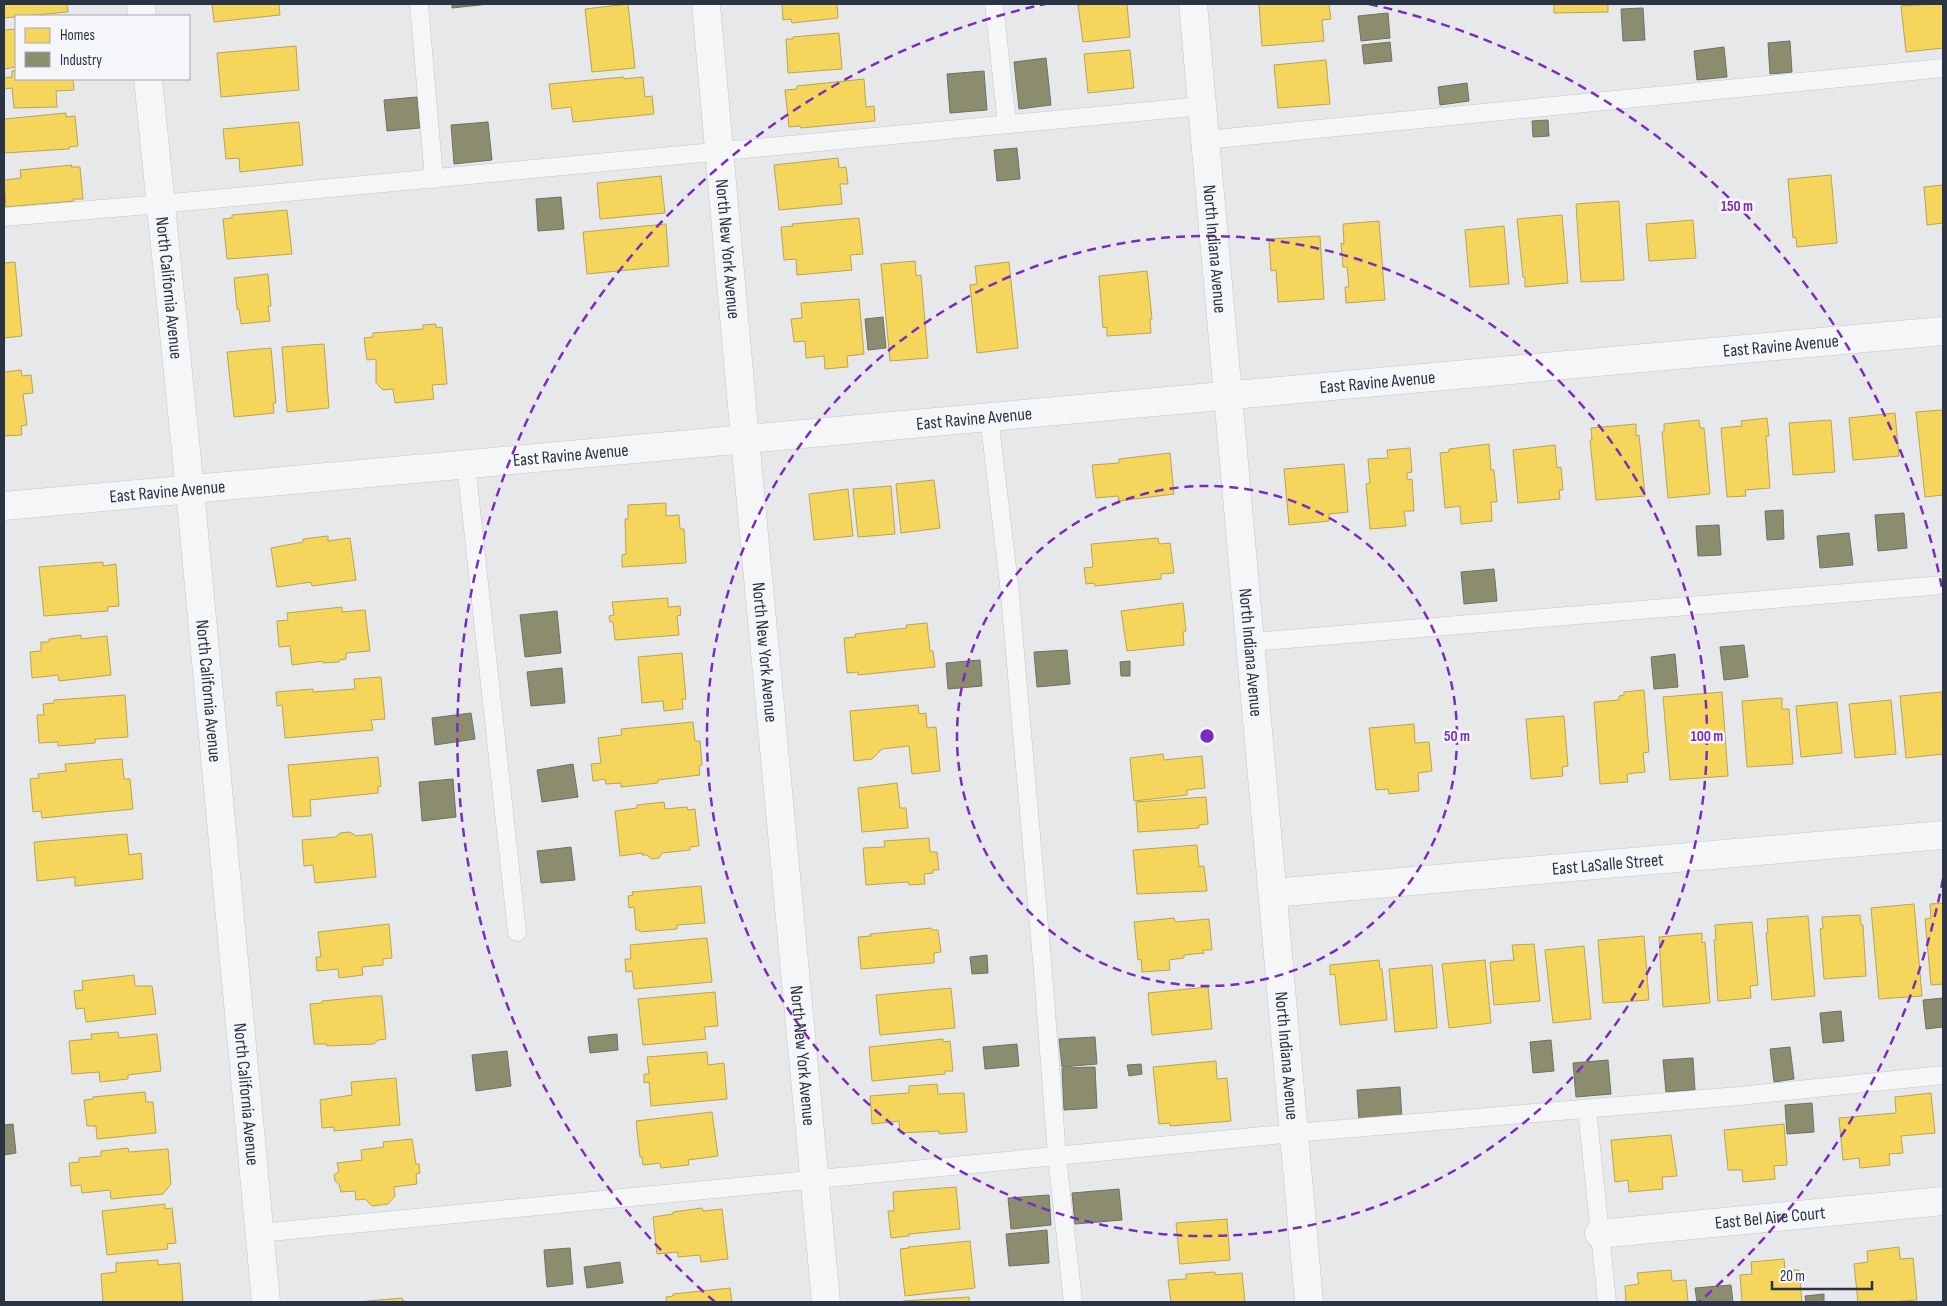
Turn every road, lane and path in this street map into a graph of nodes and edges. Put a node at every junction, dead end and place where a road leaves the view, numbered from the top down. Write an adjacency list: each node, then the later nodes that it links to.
1 (419, 4): 11 (lane)
2 (706, 4): 10 (street, North New York Avenue)
3 (994, 4): 8 (lane)
4 (1193, 4): 7 (street, North Indiana Avenue)
5 (1943, 68): 9 (lane)
6 (148, 80): 12 (street, North California Avenue)
7 (1202, 106): 8 (lane); 9 (street, North Indiana Avenue)
8 (1007, 124): 10 (lane)
9 (1205, 140): 15 (street, North Indiana Avenue)
10 (720, 152): 11 (lane); 17 (street, North New York Avenue)
11 (434, 178): 12 (lane)
12 (161, 204): 13 (lane); 19 (street, North California Avenue)
13 (4, 217)
14 (1943, 331): 15 (street, East Ravine Avenue)
15 (1229, 396): 16 (street, East Ravine Avenue); 22 (street, North Indiana Avenue)
16 (989, 417): 17 (street, East Ravine Avenue); 29 (lane)
17 (745, 440): 18 (street, East Ravine Avenue); 30 (street, North New York Avenue)
18 (466, 464): 19 (street, East Ravine Avenue); 25 (lane)
19 (190, 490): 20 (street, East Ravine Avenue); 32 (street, North California Avenue)
20 (4, 506)
21 (1943, 585): 22 (lane)
22 (1251, 642): 24 (street, North Indiana Avenue)
23 (1943, 835): 24 (street, East LaSalle Street)
24 (1274, 893): 28 (street, North Indiana Avenue)
25 (517, 932)
26 (1943, 1075): 27 (lane)
27 (1587, 1109): 28 (lane); 33 (lane)
28 (1294, 1133): 29 (lane); 37 (street, North Indiana Avenue)
29 (1057, 1156): 30 (lane); 36 (lane)
30 (815, 1180): 32 (lane); 35 (street, North New York Avenue)
31 (1943, 1201): 33 (street, East Bel Aire Court)
32 (260, 1233): 34 (street, North California Avenue)
33 (1599, 1234): 38 (lane)
34 (266, 1302)
35 (826, 1302)
36 (1073, 1302)
37 (1309, 1302)
38 (1607, 1302)

